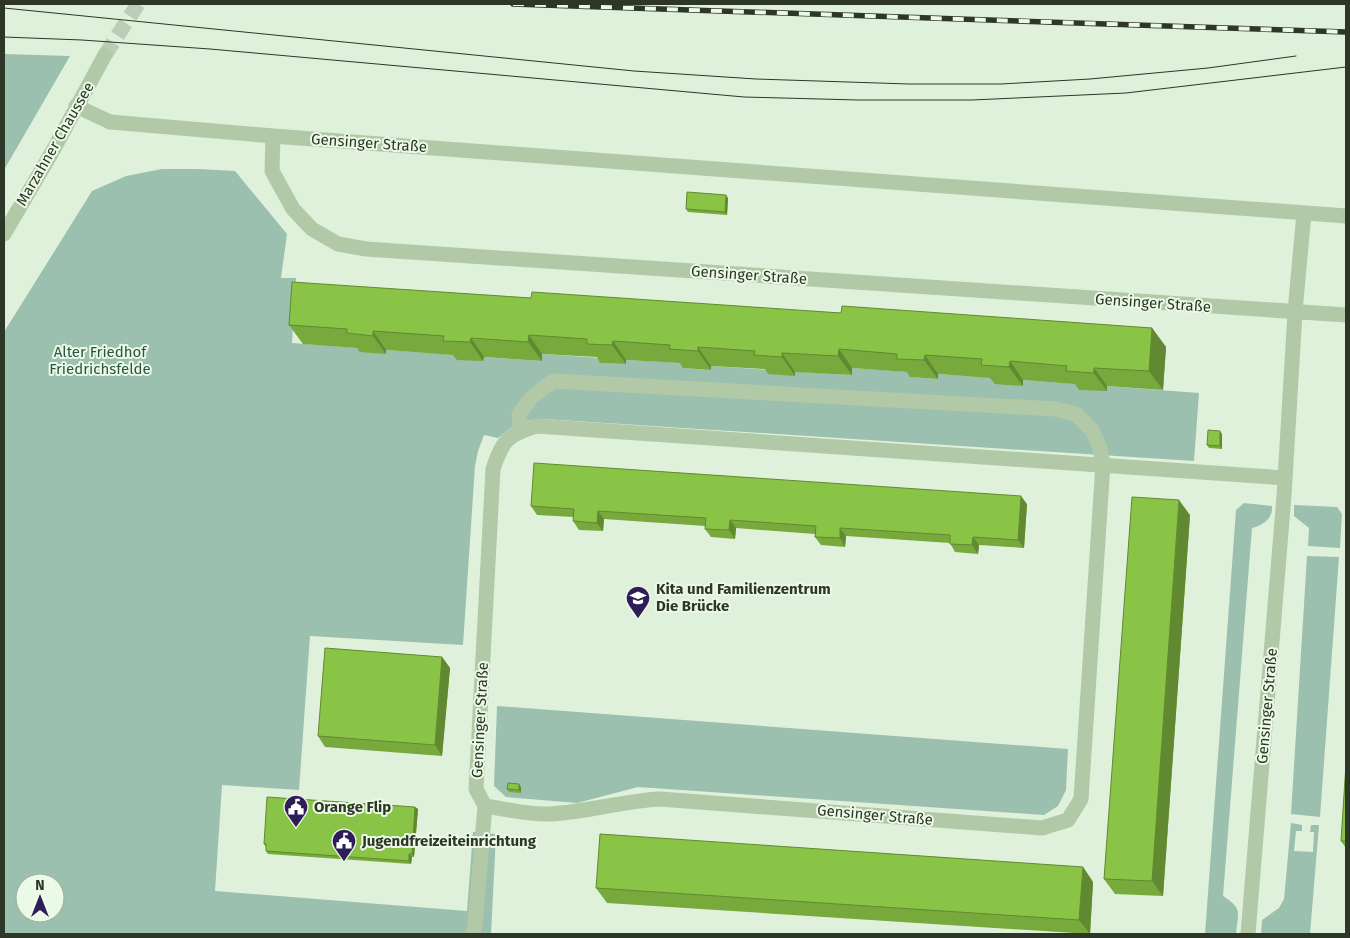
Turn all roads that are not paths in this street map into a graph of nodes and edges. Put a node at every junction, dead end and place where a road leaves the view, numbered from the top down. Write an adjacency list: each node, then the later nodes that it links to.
1 (105, 55): 2 (street, Marzahner Chaussee)
2 (76, 106): 3 (street, Gensinger Straße); 6 (street, Marzahner Chaussee)
3 (273, 136): 4 (street, Gensinger Straße); 7 (street, Gensinger Straße)
4 (1304, 213): 5 (street, Gensinger Straße); 7 (street, Gensinger Straße)
5 (1346, 216)
6 (4, 234)
7 (1295, 312): 8 (street, Gensinger Straße); 11 (street, Gensinger Straße)
8 (1346, 315)
9 (521, 430): 10 (street); 10 (street, Gensinger Straße); 12 (street, Gensinger Straße)
10 (1103, 464): 11 (street); 12 (street, Gensinger Straße)
11 (1284, 478): 14 (street, Gensinger Straße)
12 (485, 806): 13 (street)
13 (473, 934)
14 (1248, 934)

